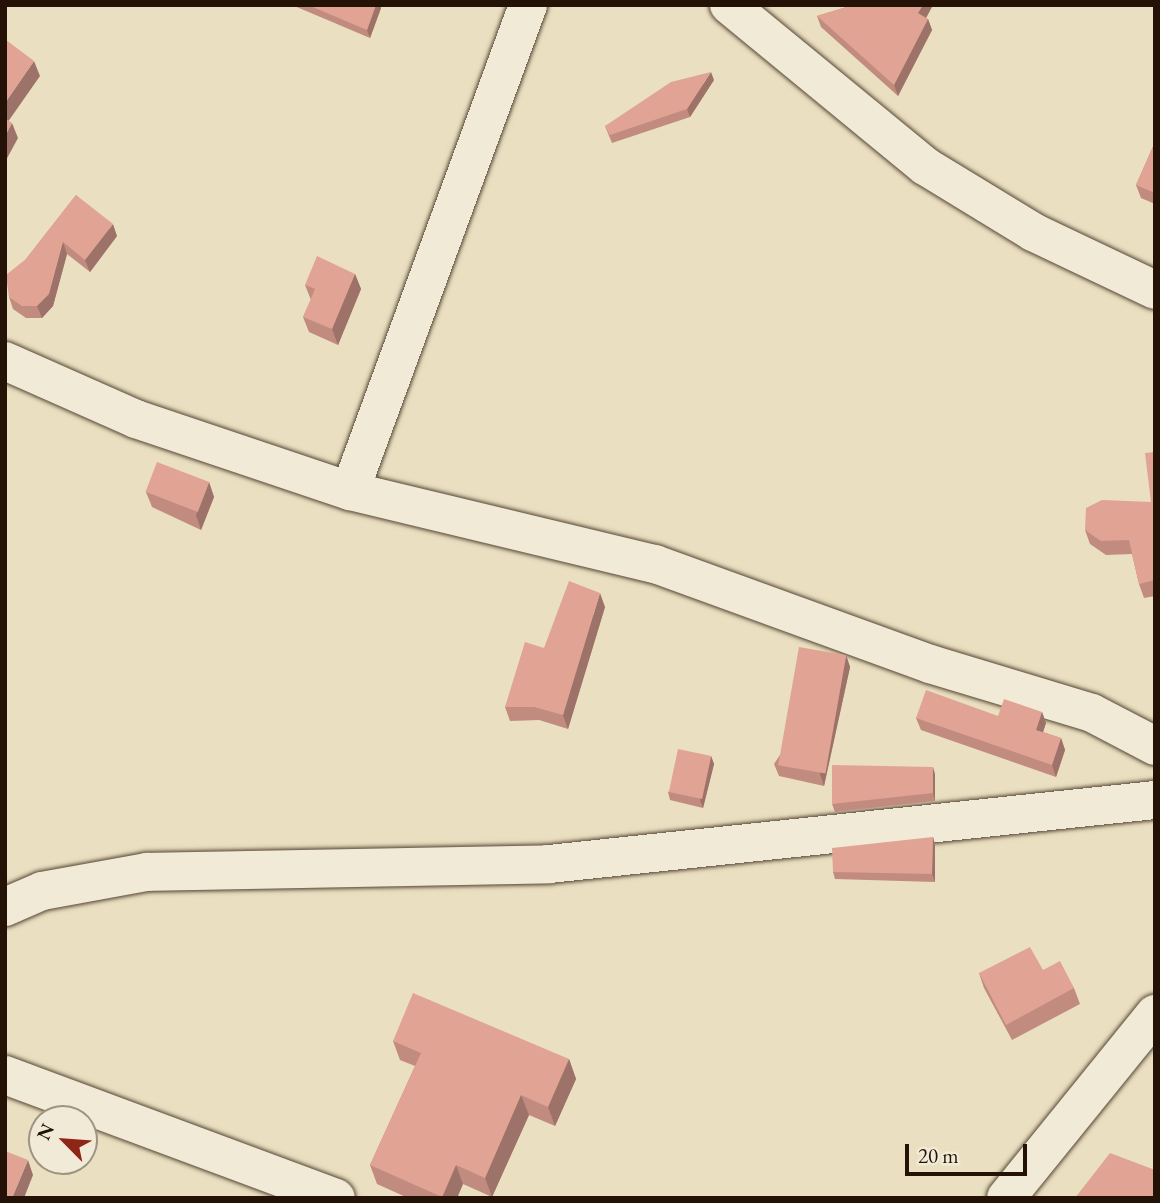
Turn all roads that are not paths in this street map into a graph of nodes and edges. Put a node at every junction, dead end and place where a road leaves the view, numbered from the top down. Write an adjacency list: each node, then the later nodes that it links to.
1 (528, 5): 5 (street)
2 (729, 5): 3 (street)
3 (1155, 290)
4 (5, 361): 5 (street)
5 (350, 491): 6 (street)
6 (1155, 746)
7 (1155, 800): 8 (street)
8 (5, 907)
9 (1155, 1014): 12 (street)
10 (5, 1075): 11 (street)
11 (336, 1198)
12 (1006, 1198)

